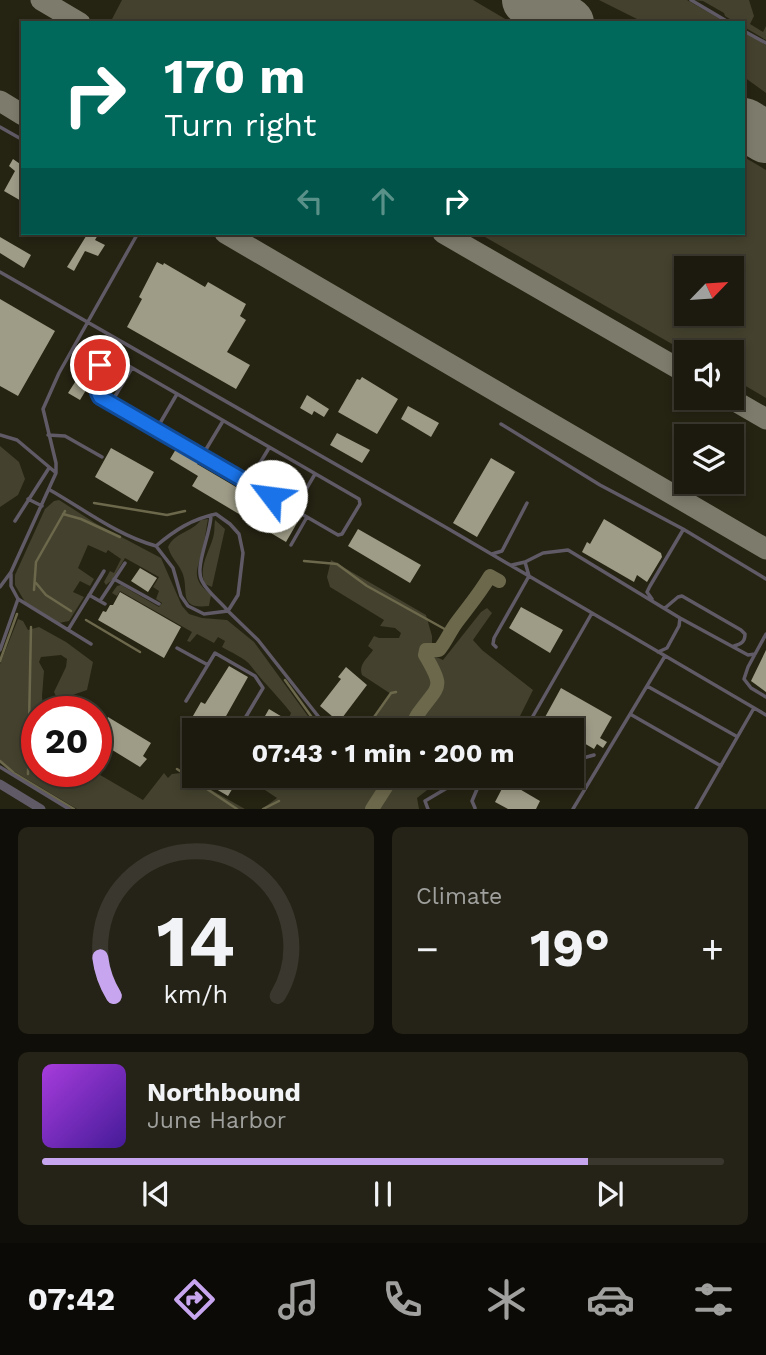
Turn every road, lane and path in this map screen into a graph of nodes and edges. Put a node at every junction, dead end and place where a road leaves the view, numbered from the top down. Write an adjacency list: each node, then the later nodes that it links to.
1 (691, 0): 2 (lane)
2 (727, 21)
3 (745, 31): 4 (lane)
4 (766, 43)
5 (0, 127): 6 (lane)
6 (21, 139)
7 (137, 235): 9 (lane)
8 (0, 272): 9 (lane)
9 (88, 323): 10 (lane); 38 (lane)
10 (74, 348): 11 (lane); 13 (lane); 18 (lane)
11 (132, 368): 12 (lane); 13 (lane)
12 (177, 394): 14 (lane); 16 (lane)
13 (111, 404): 16 (lane)
14 (223, 421): 19 (lane); 20 (lane)
15 (501, 424): 34 (lane)
16 (156, 430): 20 (lane)
17 (0, 435): 22 (lane)
18 (48, 435): 21 (lane); 23 (lane)
19 (269, 448): 24 (lane); 25 (lane)
20 (202, 456): 25 (lane)
21 (102, 457)
22 (49, 468): 23 (lane); 27 (lane)
23 (56, 473): 26 (lane)
24 (315, 474): 30 (lane); 32 (lane)
25 (248, 483): 30 (lane)
26 (50, 490): 29 (lane); 35 (lane)
27 (27, 499): 29 (lane); 33 (lane)
28 (527, 503): 37 (lane)
29 (42, 506): 44 (lane)
30 (294, 510): 32 (lane)
31 (211, 515): 35 (lane); 55 (lane); 55 (lane)
32 (307, 517): 36 (lane)
33 (15, 521)
34 (683, 529): 47 (lane); 51 (lane)
35 (156, 545): 55 (lane)
36 (290, 545)
37 (502, 551): 38 (lane); 39 (lane)
38 (492, 554): 39 (lane)
39 (502, 560): 42 (lane)
40 (525, 562): 42 (lane); 45 (lane); 51 (lane)
41 (125, 563): 46 (lane)
42 (510, 565): 45 (lane)
43 (104, 571): 49 (lane)
44 (11, 572): 48 (lane); 50 (lane)
45 (529, 576): 57 (lane); 65 (lane)
46 (114, 579): 49 (lane); 52 (lane)
47 (766, 579)
48 (0, 587)
49 (89, 595): 61 (lane)
50 (18, 599): 61 (lane); 69 (lane)
51 (653, 601): 54 (lane)
52 (159, 604)
53 (671, 604): 54 (lane); 56 (lane); 63 (lane)
54 (665, 608): 56 (lane)
55 (228, 611): 84 (lane)
56 (672, 611): 58 (lane)
57 (592, 613): 71 (lane); 85 (lane)
58 (680, 618): 59 (lane); 60 (lane)
59 (690, 623): 60 (lane); 66 (lane)
60 (679, 626): 68 (lane)
61 (68, 630): 64 (lane)
62 (766, 634): 72 (lane)
63 (741, 643): 66 (lane); 70 (lane)
64 (91, 644)
65 (496, 647)
66 (733, 647): 70 (lane)
67 (177, 648): 75 (lane)
68 (667, 648): 71 (lane); 74 (lane)
69 (0, 650)
70 (741, 651): 73 (lane)
71 (658, 652): 74 (lane)
72 (755, 654): 73 (lane); 76 (lane)
73 (748, 655): 76 (lane)
74 (666, 657): 77 (lane); 80 (lane)
75 (208, 665): 79 (lane); 83 (lane)
76 (748, 667): 78 (lane)
77 (647, 686): 81 (lane); 86 (lane)
78 (766, 697)
79 (186, 701)
80 (754, 708): 82 (lane); 86 (lane)
81 (630, 715): 90 (lane); 98 (lane)
82 (766, 715)
83 (245, 718)
84 (320, 718)
85 (531, 718)
86 (737, 736): 90 (lane)
87 (594, 755): 88 (lane)
88 (584, 758)
89 (0, 766): 96 (lane)
90 (721, 766): 99 (lane)
91 (0, 784): 95 (street)
92 (448, 788): 97 (lane)
93 (477, 788): 94 (lane)
94 (475, 808)
95 (41, 809)
96 (69, 809)
97 (428, 809)
98 (573, 809)
99 (696, 809)

